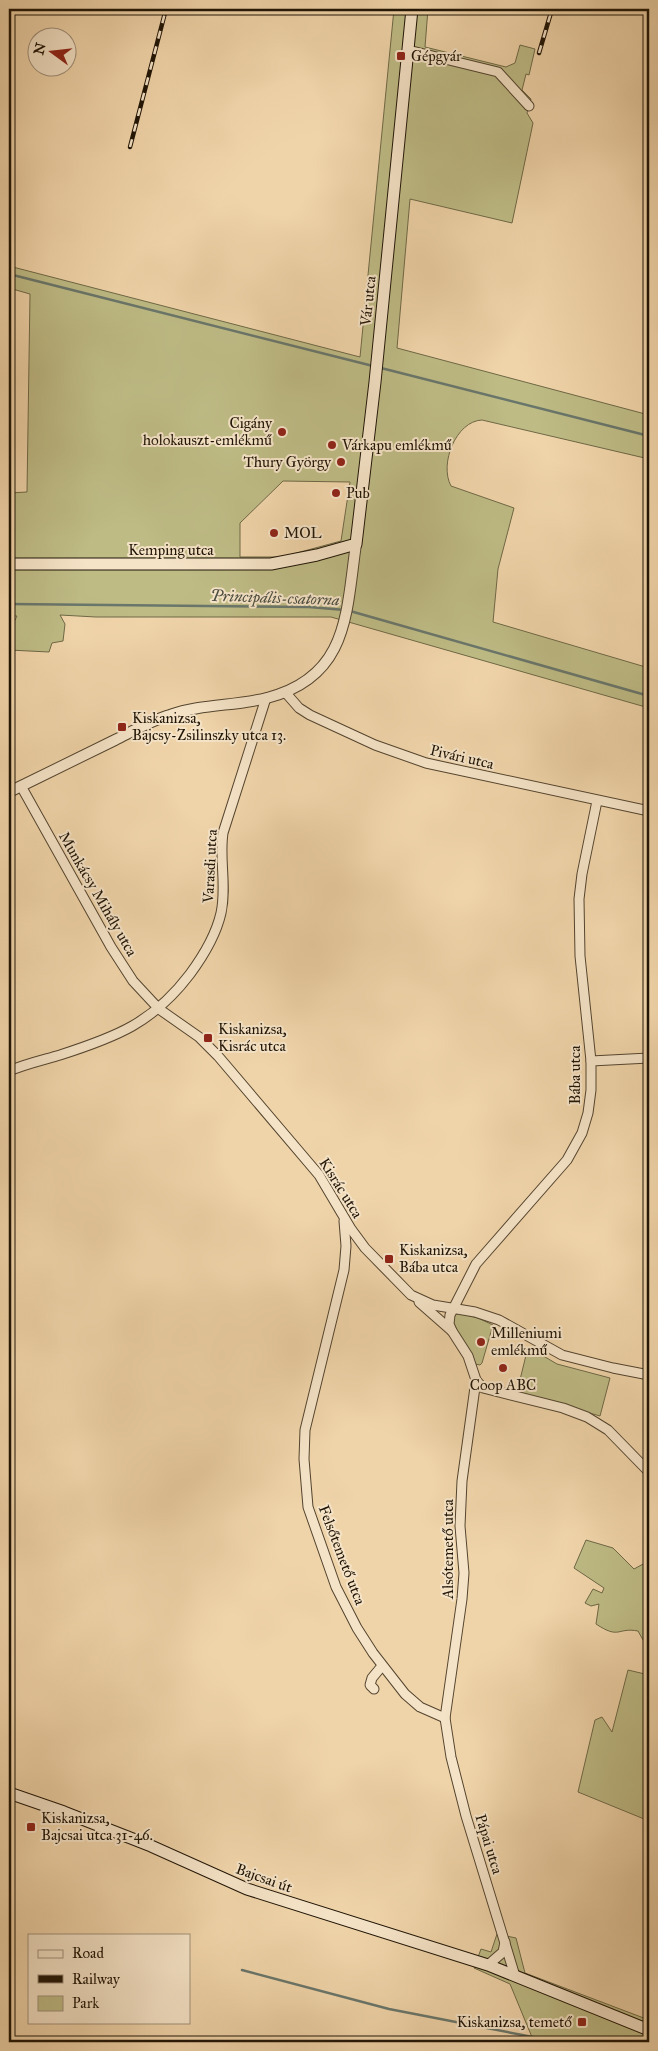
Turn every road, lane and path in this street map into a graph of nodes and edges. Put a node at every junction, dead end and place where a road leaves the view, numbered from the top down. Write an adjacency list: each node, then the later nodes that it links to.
1 (412, 9): 2 (main road, Vár utca)
2 (408, 50): 3 (street); 4 (main road, Vár utca)
3 (529, 106)
4 (356, 544): 5 (main road, Kemping utca); 6 (street, Vár utca)
5 (9, 564)
6 (285, 692): 7 (street, Vár utca); 10 (street, Pivári utca)
7 (266, 698): 8 (street, Vár utca); 12 (street, Varasdi utca)
8 (21, 786): 9 (street, Vár utca); 12 (street, Munkácsy Mihály utca)
9 (9, 792)
10 (597, 801): 11 (street, Pivári utca); 14 (street, Bába utca)
11 (649, 811)
12 (159, 1009): 15 (street, Varasdi utca); 16 (street, Kisrác utca)
13 (649, 1058): 14 (street)
14 (591, 1061): 18 (street, Bába utca)
15 (9, 1072)
16 (344, 1216): 17 (street, Kisrác utca); 23 (street, Felsőtemető utca)
17 (411, 1295): 18 (street, Kisrác utca); 19 (street)
18 (453, 1307): 19 (street); 20 (street, Kisrác utca)
19 (452, 1331): 21 (street)
20 (649, 1375)
21 (476, 1380): 22 (street); 25 (street, Alsótemető utca)
22 (649, 1472)
23 (382, 1666): 24 (street); 25 (street, Felsőtemető utca)
24 (374, 1689)
25 (445, 1718): 27 (street, Pápai utca)
26 (9, 1793): 28 (main road, Bajcsai út)
27 (505, 1940): 28 (street); 29 (street, Pápai utca)
28 (488, 1965): 29 (main road, Bajcsai út)
29 (515, 1976): 30 (main road, Bajcsai út)
30 (649, 2030)

